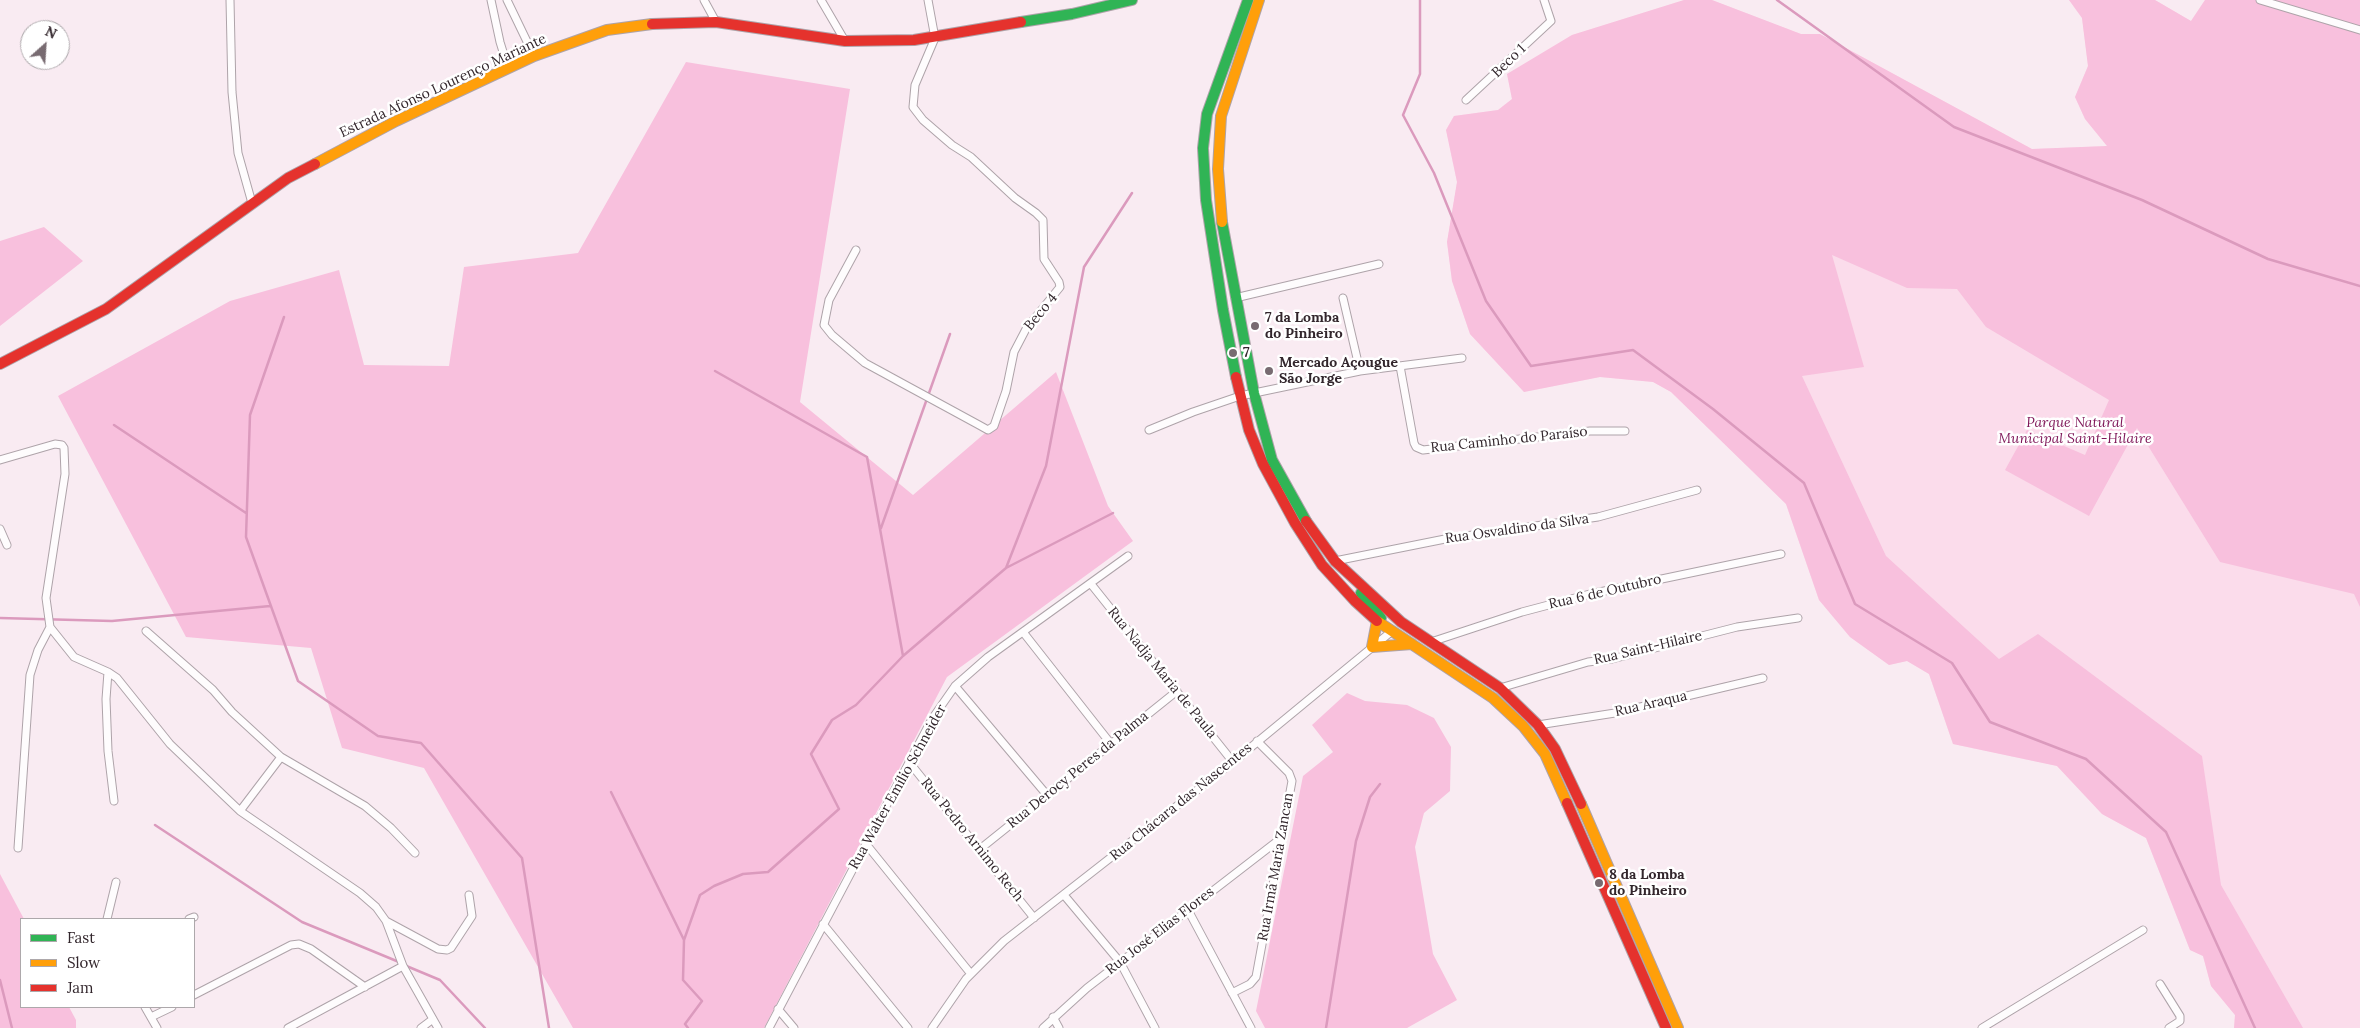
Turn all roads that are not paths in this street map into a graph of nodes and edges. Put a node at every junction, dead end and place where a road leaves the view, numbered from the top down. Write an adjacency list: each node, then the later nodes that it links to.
1 (230, 0): 19 (street)
2 (491, 0): 17 (street)
3 (507, 0): 16 (street)
4 (704, 0): 12 (street)
5 (821, 0): 15 (street)
6 (928, 0): 14 (street)
7 (1132, 0): 14 (main road, Estrada Afonso Lourenço Mariante)
8 (1248, 0): 29 (main road)
9 (1260, 0): 22 (main road)
10 (1544, 0): 18 (street, Beco 1)
11 (2260, 0): 13 (street)
12 (716, 22): 15 (main road, Estrada Afonso Lourenço Mariante); 16 (main road, Estrada Afonso Lourenço Mariante)
13 (2360, 30)
14 (935, 38): 15 (main road, Estrada Afonso Lourenço Mariante); 20 (street, Beco 4)
15 (845, 41)
16 (534, 56): 17 (main road, Estrada Afonso Lourenço Mariante)
17 (508, 68): 19 (main road, Estrada Afonso Lourenço Mariante)
18 (1466, 100)
19 (252, 203): 25 (main road, Estrada Afonso Lourenço Mariante)
20 (856, 250)
21 (1379, 264): 22 (street)
22 (1235, 298): 28 (main road)
23 (1343, 298): 27 (street)
24 (1462, 358): 26 (street)
25 (0, 364)
26 (1400, 366): 27 (street); 31 (street, Rua Caminho do Paraíso)
27 (1360, 370): 28 (street)
28 (1254, 393): 29 (street); 38 (main road)
29 (1240, 396): 30 (street); 41 (main road)
30 (1149, 430)
31 (1626, 431)
32 (0, 460): 42 (street)
33 (1697, 490): 38 (street, Rua Osvaldino da Silva)
34 (0, 529): 35 (street)
35 (7, 545)
36 (1781, 554): 46 (street, Rua 6 de Outubro)
37 (1128, 556): 39 (street, Rua Walter Emílio Schneider)
38 (1335, 561): 45 (main road); 46 (main road)
39 (1090, 584): 44 (street, Rua Walter Emílio Schneider); 54 (street, Rua Nadja Maria de Paula)
40 (1798, 618): 53 (street, Rua Saint-Hilaire)
41 (1377, 621): 45 (main road); 48 (main road)
42 (50, 627): 49 (street); 68 (street)
43 (146, 630): 58 (street)
44 (1023, 632): 52 (street, Rua Walter Emílio Schneider); 57 (street)
45 (1392, 632): 47 (main road); 48 (street, Rua Chácara das Nascentes); 50 (main road)
46 (1431, 642): 50 (main road)
47 (1412, 644): 48 (main road); 62 (main road)
48 (1372, 647): 56 (street, Rua Chácara das Nascentes)
49 (108, 672): 64 (street); 65 (street)
50 (1476, 672): 53 (main road)
51 (1763, 678): 55 (street, Rua Araqua)
52 (955, 686): 59 (street, Rua Walter Emílio Schneider); 63 (street)
53 (1500, 688): 55 (main road)
54 (1176, 691): 57 (street, Rua Derocy Peres da Palma); 60 (street, Rua Nadja Maria de Paula)
55 (1538, 725): 61 (main road)
56 (1257, 741): 60 (street, Rua Chácara das Nascentes); 66 (street, Rua Irmã Maria Zancan)
57 (1111, 744): 63 (street, Rua Derocy Peres da Palma)
58 (281, 758): 65 (street); 70 (street)
59 (909, 762): 67 (street, Rua Walter Emílio Schneider); 69 (street, Rua Pedro Arnimo Rech)
60 (1233, 762): 73 (street, Rua Chácara das Nascentes)
61 (1573, 786): 62 (main road); 106 (main road)
62 (1562, 791): 105 (main road)
63 (1047, 795): 69 (street, Rua Derocy Peres da Palma)
64 (114, 800)
65 (240, 811): 77 (street)
66 (1280, 839): 74 (street, Rua José Elias Flores); 85 (street, Rua Irmã Maria Zancan)
67 (866, 844): 78 (street, Rua Walter Emílio Schneider); 82 (street)
68 (18, 848)
69 (980, 849): 76 (street, Rua Pedro Arnimo Rech)
70 (416, 853)
71 (116, 882): 75 (street)
72 (469, 895): 77 (street)
73 (1064, 895): 76 (street, Rua Chácara das Nascentes); 80 (street)
74 (1188, 910): 80 (street, Rua José Elias Flores); 85 (street)
75 (107, 918)
76 (1034, 918): 82 (street, Rua Chácara das Nascentes)
77 (386, 921): 81 (street)
78 (823, 924): 89 (street, Rua Walter Emílio Schneider); 99 (street)
79 (2143, 930): 107 (street)
80 (1120, 962): 90 (street, Rua José Elias Flores); 103 (street)
81 (403, 966): 84 (street); 92 (street)
82 (971, 974): 100 (street, Rua Chácara das Nascentes)
83 (2160, 984): 108 (street)
84 (365, 987): 86 (street); 94 (street)
85 (1232, 993): 104 (street)
86 (195, 994)
87 (146, 1008): 91 (street)
88 (170, 1008): 91 (street)
89 (778, 1009): 97 (street, Rua Walter Emílio Schneider); 98 (street)
90 (1053, 1017): 101 (street, Rua José Elias Flores); 102 (street)
91 (151, 1018): 93 (street)
92 (433, 1019): 95 (street); 96 (street)
93 (157, 1028)
94 (288, 1028)
95 (421, 1028)
96 (438, 1028)
97 (769, 1028)
98 (794, 1028)
99 (908, 1028)
100 (932, 1028)
101 (1043, 1028)
102 (1059, 1028)
103 (1155, 1028)
104 (1251, 1028)
105 (1666, 1028)
106 (1678, 1028)
107 (1982, 1028)
108 (2169, 1028)

